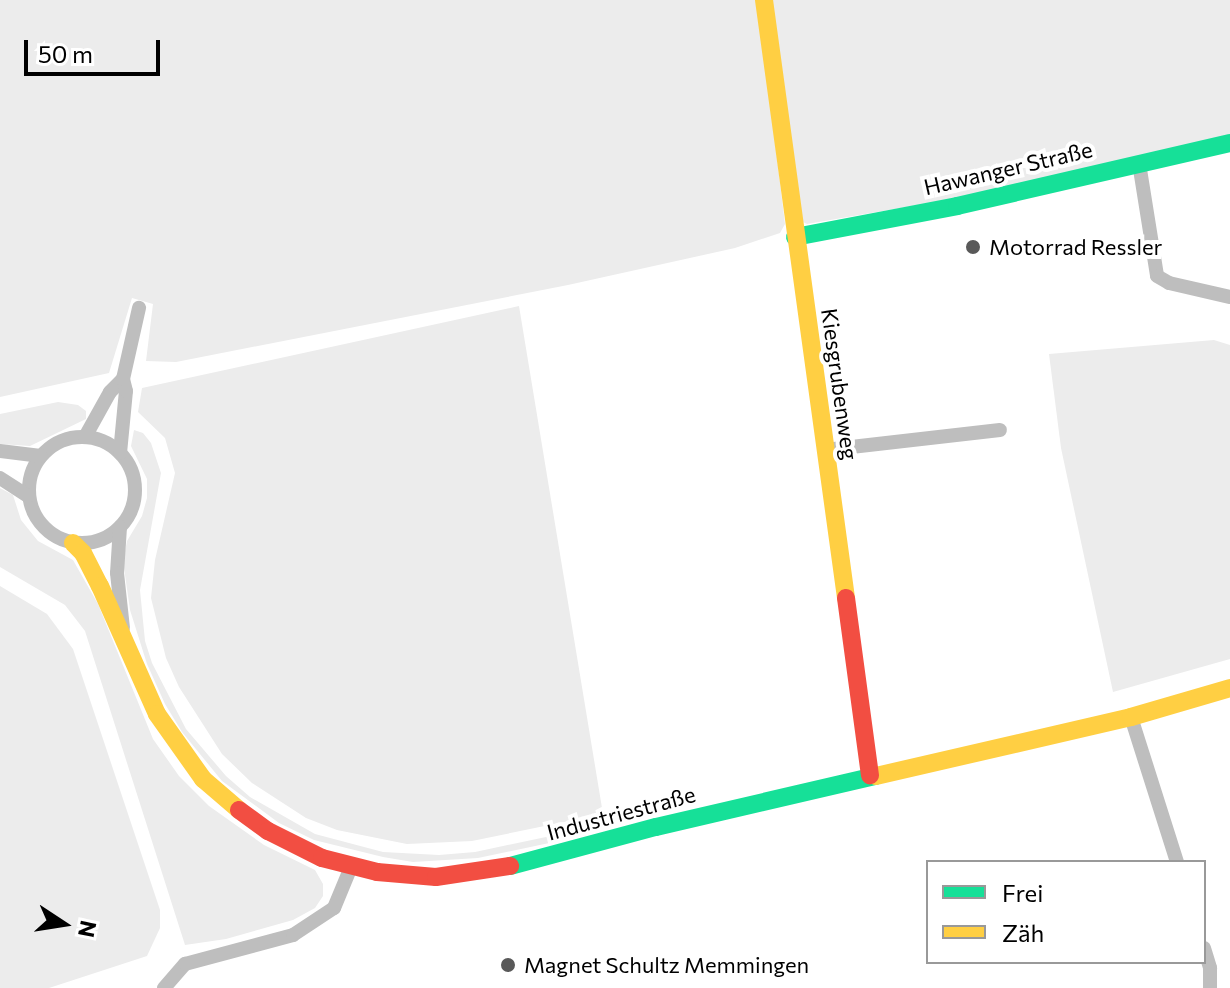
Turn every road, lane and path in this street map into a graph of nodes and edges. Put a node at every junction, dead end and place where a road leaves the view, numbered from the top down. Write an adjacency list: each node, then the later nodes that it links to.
1 (764, 0): 4 (street, Kiesgrubenweg)
2 (1230, 143): 3 (street, Hawanger Straße)
3 (1139, 163): 4 (street, Hawanger Straße); 5 (street)
4 (795, 237): 10 (street, Kiesgrubenweg)
5 (1230, 297)
6 (139, 308): 7 (street, Industriestraße)
7 (123, 379): 9 (street); 12 (street, Industriestraße)
8 (1000, 430): 10 (street)
9 (85, 437): 12 (street); 13 (street)
10 (825, 450): 21 (street, Kiesgrubenweg)
11 (0, 451): 13 (street)
12 (120, 453): 16 (street, Industriestraße)
13 (41, 456): 15 (street)
14 (0, 478): 15 (street, Industriestraße)
15 (28, 496): 17 (street, Industriestraße)
16 (120, 527): 17 (street); 18 (street, Industriestraße)
17 (73, 543): 18 (street, Industriestraße)
18 (124, 636): 23 (street, Industriestraße)
19 (1230, 688): 20 (street, Industriestraße)
20 (1131, 717): 21 (street, Industriestraße); 22 (street)
21 (870, 775): 23 (street, Industriestraße)
22 (1176, 860)
23 (351, 867): 25 (street)
24 (1206, 955): 26 (street)
25 (164, 988)
26 (1210, 988)

